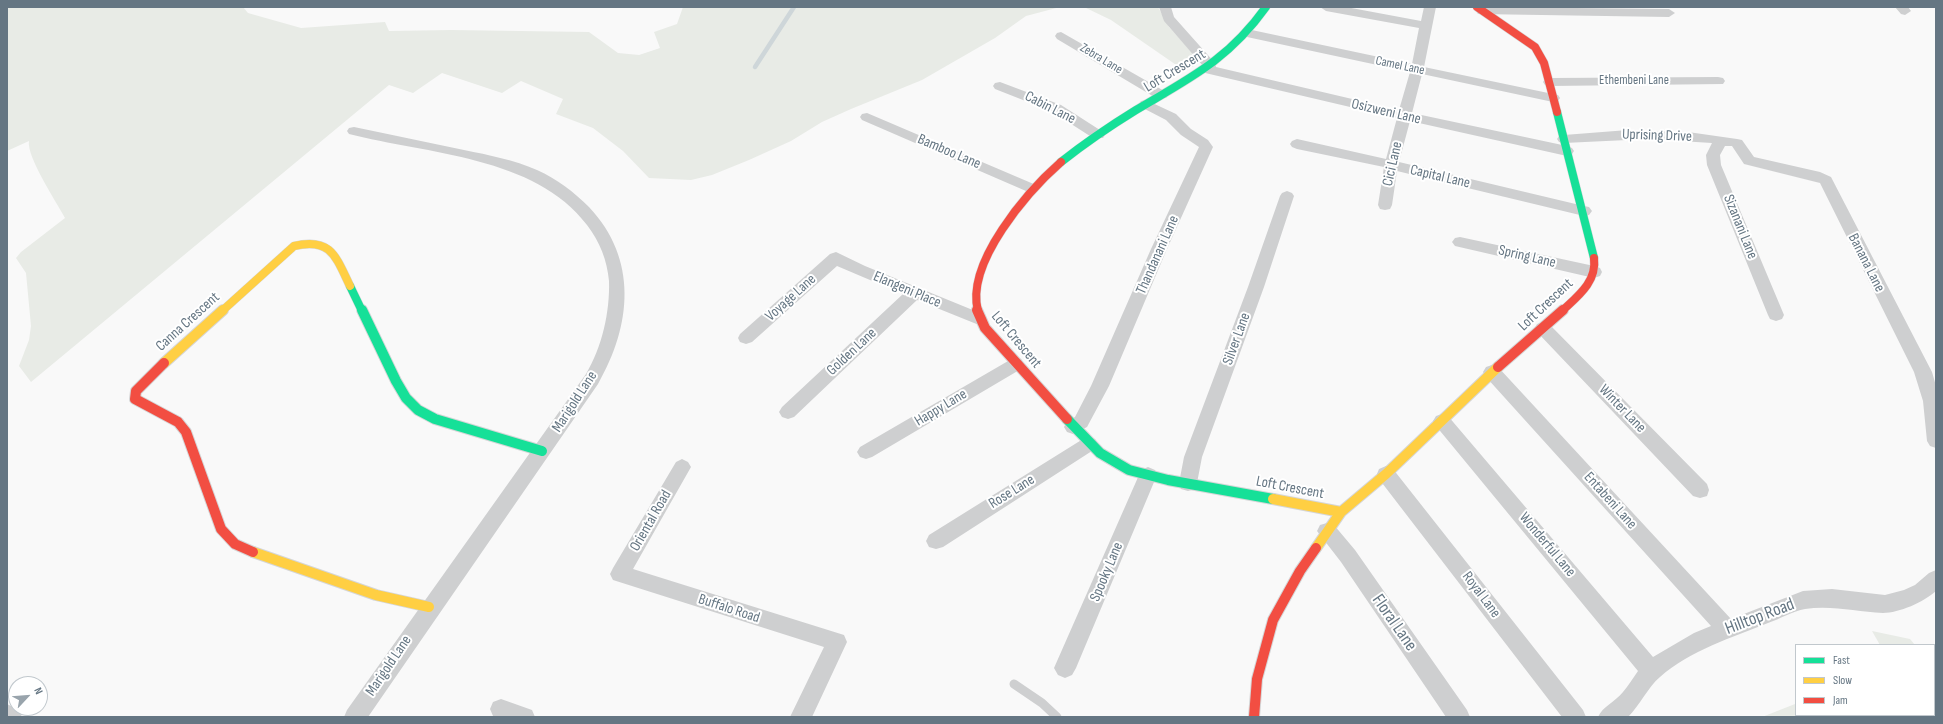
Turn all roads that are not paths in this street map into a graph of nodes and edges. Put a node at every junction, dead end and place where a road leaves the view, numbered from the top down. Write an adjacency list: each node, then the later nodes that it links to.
1 (1164, 7): 10 (street)
2 (1266, 7): 8 (street, Loft Crescent)
3 (1326, 7): 7 (street)
4 (1430, 7): 7 (street, Cici Lane)
5 (1479, 9): 6 (street); 13 (street)
6 (1669, 13)
7 (1426, 26): 11 (street, Cici Lane)
8 (1247, 33): 10 (street, Loft Crescent); 11 (street, Camel Lane)
9 (1061, 36): 15 (street, Zebra Lane)
10 (1208, 68): 15 (street, Loft Crescent); 18 (street, Osizweni Lane)
11 (1417, 69): 16 (street, Camel Lane); 18 (street, Cici Lane)
12 (1718, 81): 13 (street, Ethembeni Lane)
13 (1550, 82): 16 (street)
14 (1000, 86): 21 (street, Cabin Lane)
15 (1161, 95): 17 (street, Loft Crescent)
16 (1553, 98): 24 (street)
17 (1146, 104): 21 (street, Loft Crescent); 42 (street, Thandanani Lane)
18 (1405, 116): 24 (street, Osizweni Lane); 25 (street, Cici Lane)
19 (867, 117): 26 (street, Bamboo Lane)
20 (354, 131): 45 (street, Marigold Lane)
21 (1098, 135): 26 (street, Loft Crescent)
22 (1736, 143): 24 (street, Uprising Drive); 34 (street, Sizanani Lane); 43 (street, Banana Lane)
23 (1297, 144): 25 (street, Capital Lane)
24 (1565, 145): 29 (street)
25 (1391, 166): 28 (street, Cici Lane); 29 (street, Capital Lane)
26 (1031, 188): 35 (street, Loft Crescent)
27 (1287, 196): 50 (street, Silver Lane)
28 (1385, 205)
29 (1584, 210): 32 (street)
30 (1460, 242): 32 (street, Spring Lane)
31 (836, 258): 33 (street, Elangeni Place); 37 (street, Voyage Lane)
32 (1594, 272): 36 (street, Loft Crescent)
33 (916, 292): 35 (street, Elangeni Place); 40 (street, Golden Lane)
34 (1776, 315)
35 (979, 319): 38 (street, Loft Crescent)
36 (1544, 328): 39 (street, Loft Crescent); 51 (street, Winter Lane)
37 (746, 338)
38 (1015, 364): 42 (street, Loft Crescent); 46 (street, Happy Lane)
39 (1492, 372): 41 (street, Loft Crescent); 58 (street, Entabeni Lane)
40 (788, 412)
41 (1442, 421): 48 (street, Loft Crescent); 60 (street, Wonderful Lane)
42 (1074, 427): 44 (street, Loft Crescent)
43 (1936, 440)
44 (1089, 444): 49 (street, Loft Crescent); 54 (street, Rose Lane)
45 (542, 451): 57 (street, Marigold Lane); 57 (street, Canna Crescent)
46 (866, 452)
47 (682, 467): 55 (street, Oriental Road)
48 (1386, 474): 52 (street, Loft Crescent); 71 (street, Royal Lane)
49 (1148, 476): 50 (street, Loft Crescent); 59 (street, Spooky Lane)
50 (1188, 483): 52 (street, Loft Crescent)
51 (1700, 490)
52 (1341, 512): 53 (street, Loft Crescent)
53 (1327, 531): 69 (street, Loft Crescent); 70 (street, Floral Lane)
54 (936, 540)
55 (620, 574): 67 (street, Buffalo Road)
56 (1936, 579): 58 (street, Hilltop Road)
57 (429, 607): 65 (street, Marigold Lane)
58 (1728, 630): 60 (street, Hilltop Road)
59 (1066, 668)
60 (1651, 671): 72 (street, Hilltop Road)
61 (1014, 684): 68 (lane)
62 (501, 709): 66 (street)
63 (7, 715): 64 (street)
64 (11, 717)
65 (355, 717)
66 (524, 717)
67 (801, 717)
68 (1057, 717)
69 (1254, 717)
70 (1459, 717)
71 (1575, 717)
72 (1609, 717)

